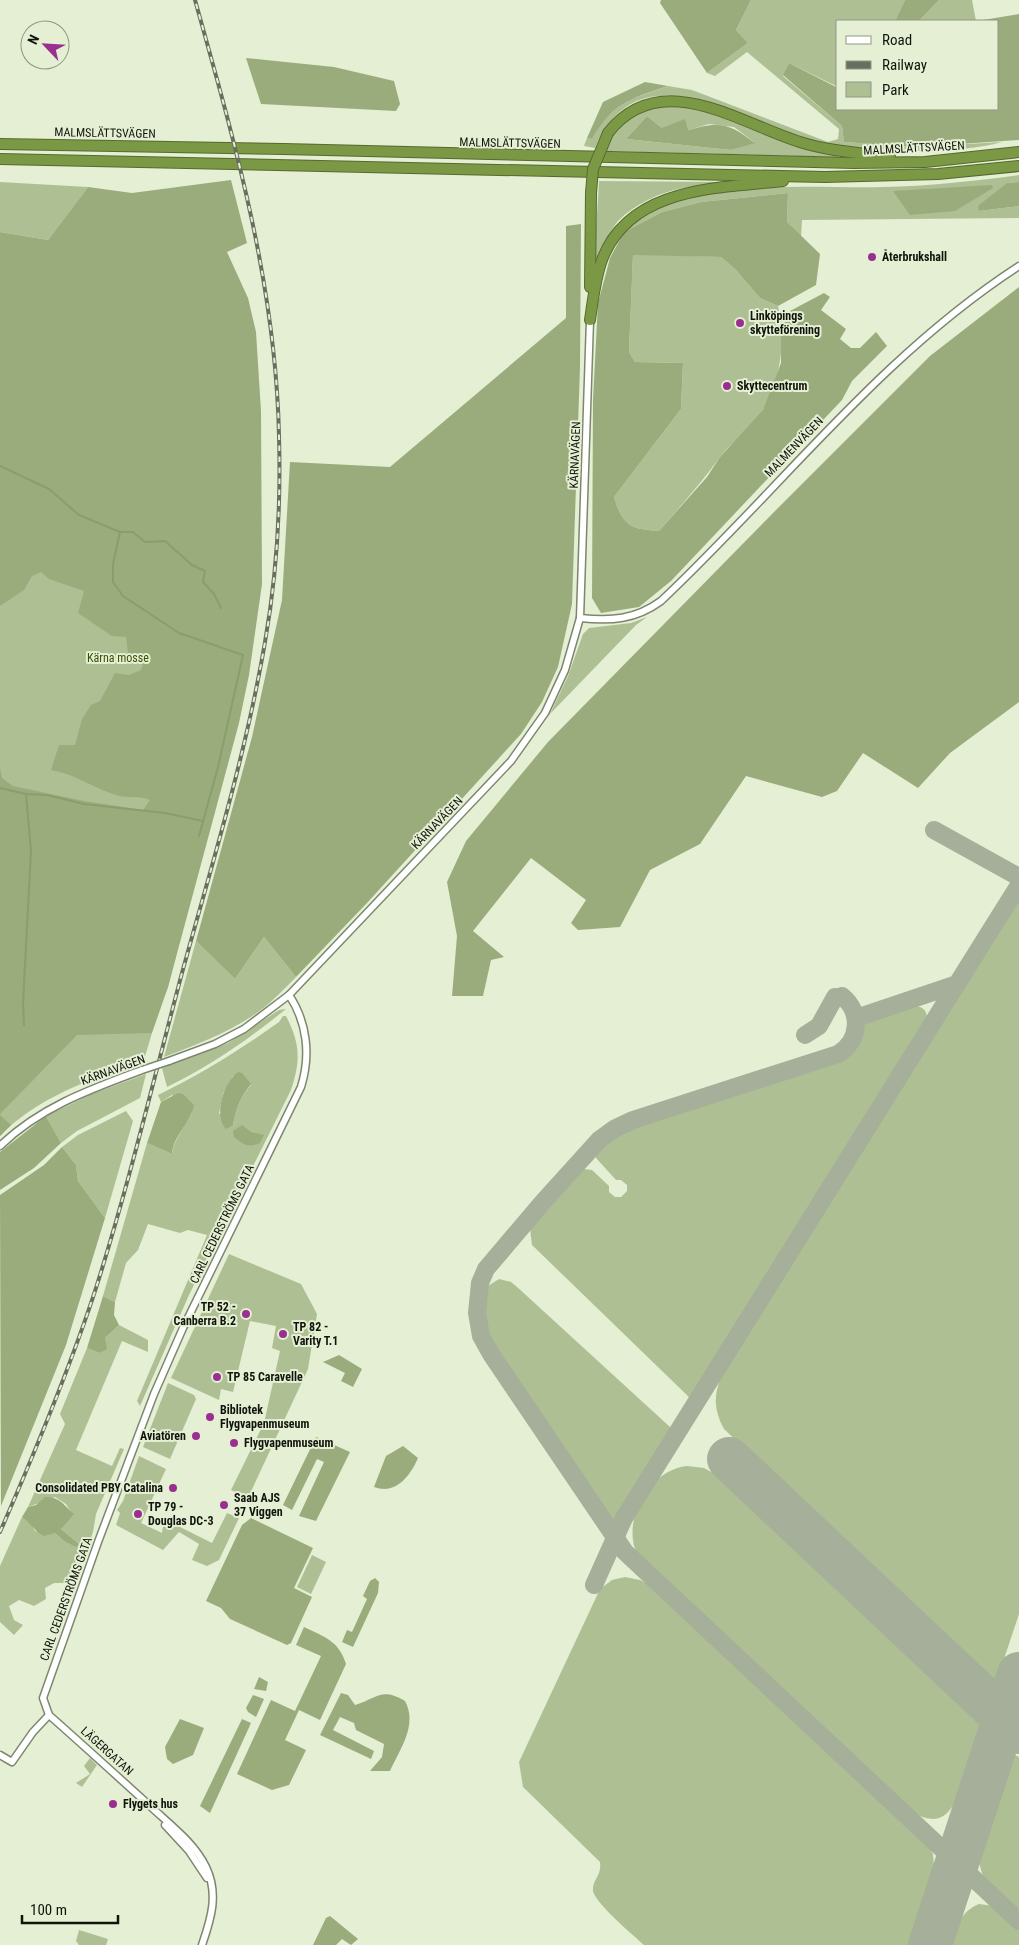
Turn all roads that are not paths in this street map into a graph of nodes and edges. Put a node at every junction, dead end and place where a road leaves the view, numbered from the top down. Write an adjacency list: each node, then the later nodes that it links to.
1 (0, 144): 4 (highway, MALMSLÄTTSVÄGEN)
2 (1019, 152): 4 (highway, MALMSLÄTTSVÄGEN)
3 (0, 159): 6 (highway)
4 (925, 162): 8 (highway, bridge)
5 (1019, 166): 6 (highway)
6 (825, 177): 8 (highway)
7 (1019, 266): 9 (street, MALMENVÄGEN)
8 (590, 320): 9 (street, KÄRNAVÄGEN)
9 (580, 618): 10 (street, KÄRNAVÄGEN)
10 (288, 994): 11 (street, KÄRNAVÄGEN, bridge); 12 (street, CARL CEDERSTRÖMS GATA)
11 (0, 1146)
12 (50, 1715): 13 (street); 14 (street, LÄGERGATAN)
13 (0, 1755)
14 (202, 1945)

